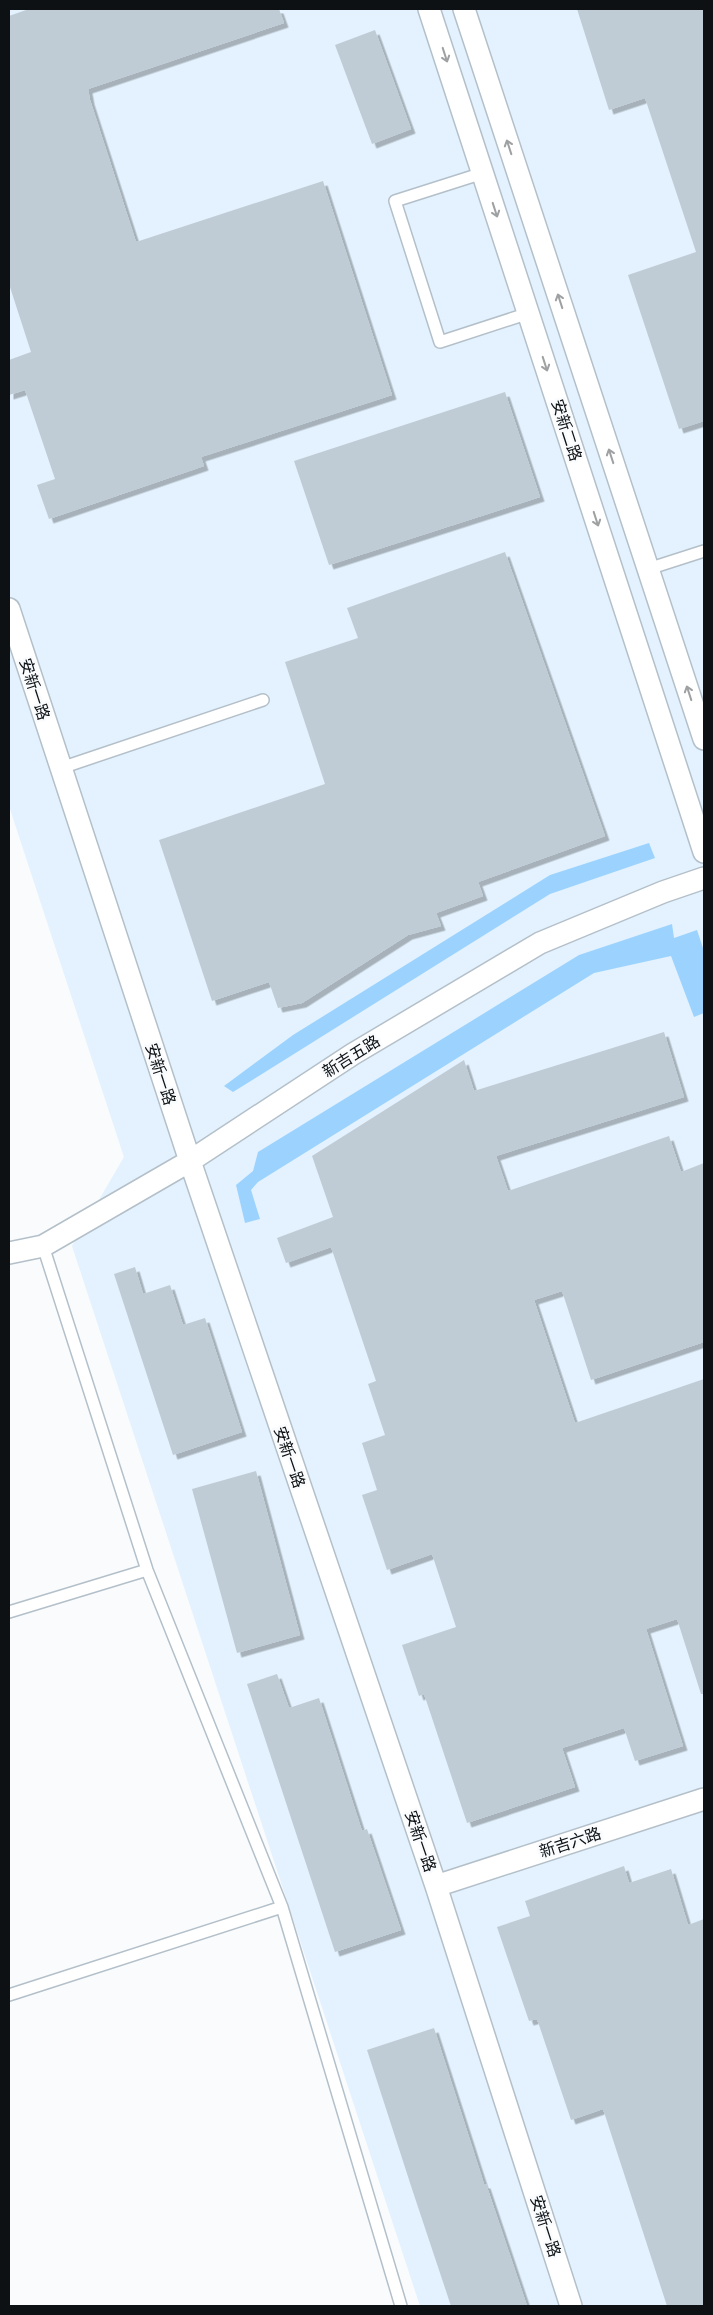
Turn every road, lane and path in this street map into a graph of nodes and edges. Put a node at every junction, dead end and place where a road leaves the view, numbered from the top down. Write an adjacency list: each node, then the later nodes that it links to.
1 (429, 9): 3 (street, 安新二路, one-way to 3)
2 (464, 9): 6 (street, 安新二路, one-way to 2)
3 (483, 173): 4 (street, 安新二路, one-way to 4); 4 (lane)
4 (529, 314): 11 (street, 安新二路, one-way to 11)
5 (704, 551): 6 (lane)
6 (648, 569): 9 (street, 安新二路, one-way to 6)
7 (9, 609): 10 (street, 安新一路)
8 (263, 700): 10 (lane)
9 (704, 739)
10 (61, 768): 13 (street, 安新一路)
11 (704, 852)
12 (704, 878): 13 (street, 新吉五路)
13 (190, 1161): 14 (street, 新吉五路); 19 (street, 安新一路)
14 (43, 1246): 15 (street, 新吉五路); 16 (lane)
15 (9, 1253)
16 (147, 1570): 17 (lane); 20 (lane)
17 (9, 1612)
18 (704, 1799): 19 (street, 新吉六路)
19 (436, 1886): 23 (street, 安新一路)
20 (282, 1907): 21 (lane); 22 (lane)
21 (9, 1995)
22 (401, 2306)
23 (572, 2306)

